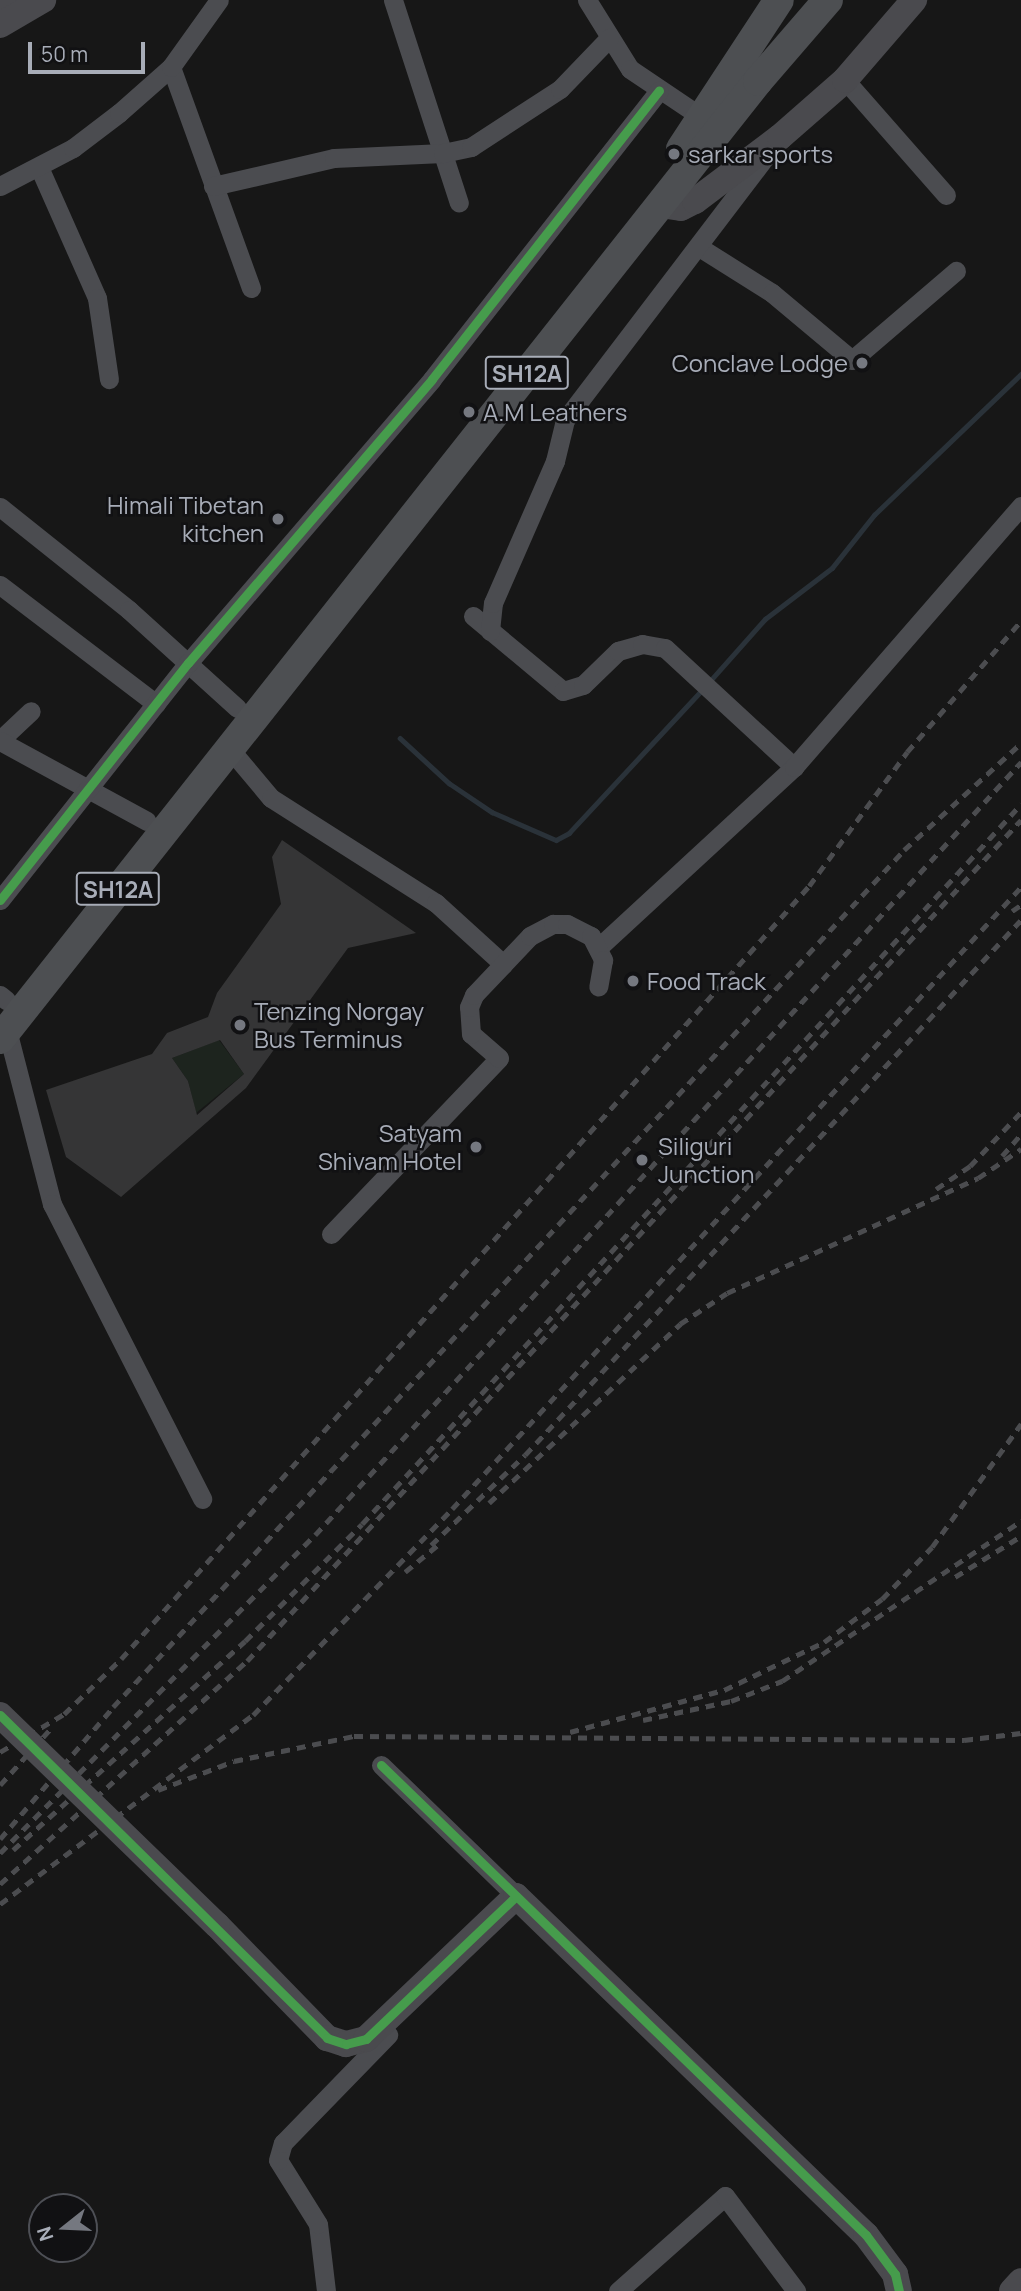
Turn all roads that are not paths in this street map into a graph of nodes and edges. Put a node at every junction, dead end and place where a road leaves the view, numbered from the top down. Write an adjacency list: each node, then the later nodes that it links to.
1 (5, 0): 9 (street)
2 (43, 0): 10 (street)
3 (219, 0): 12 (street)
4 (393, 0): 17 (street)
5 (587, 0): 11 (street)
6 (779, 0): 15 (main road, SH12A)
7 (828, 0): 23 (main road, SH12A)
8 (914, 0): 13 (street)
9 (0, 3)
10 (0, 25)
11 (609, 38): 14 (street); 17 (street)
12 (171, 67): 18 (street); 20 (street)
13 (845, 80): 16 (street); 21 (street)
14 (659, 90): 15 (street); 33 (street)
15 (703, 118): 35 (main road, SH12A)
16 (780, 137): 23 (street); 24 (street)
17 (443, 153): 20 (street); 22 (street)
18 (39, 167): 19 (street); 27 (street)
19 (0, 186)
20 (213, 186): 26 (street)
21 (946, 195)
22 (459, 203)
23 (660, 205): 38 (main road, SH12A)
24 (699, 247): 25 (street); 32 (street)
25 (956, 271)
26 (251, 288)
27 (109, 379)
28 (1021, 506): 39 (street)
29 (0, 507): 33 (street)
30 (0, 585): 34 (street)
31 (472, 616): 32 (street)
32 (490, 631): 39 (street)
33 (188, 663): 34 (street); 35 (street)
34 (156, 704): 40 (street)
35 (237, 708): 38 (main road, SH12A)
36 (31, 711): 37 (street)
37 (0, 740): 40 (street)
38 (222, 742): 41 (main road, SH12A); 44 (street); 46 (main road, SH12A)
39 (794, 767): 43 (street)
40 (89, 788): 41 (street); 42 (street)
41 (147, 821): 46 (main road, SH12A)
42 (0, 900)
43 (599, 947): 44 (street); 45 (street)
44 (503, 964): 47 (street)
45 (598, 987)
46 (3, 1014): 48 (street)
47 (331, 1234)
48 (202, 1499)
49 (0, 1715): 52 (street, bridge)
50 (381, 1765): 51 (street)
51 (516, 1896): 52 (street); 57 (street)
52 (390, 2016): 54 (street)
53 (1021, 2281): 58 (street)
54 (326, 2291)
55 (618, 2291): 56 (street)
56 (796, 2291)
57 (899, 2291)
58 (1012, 2291)

